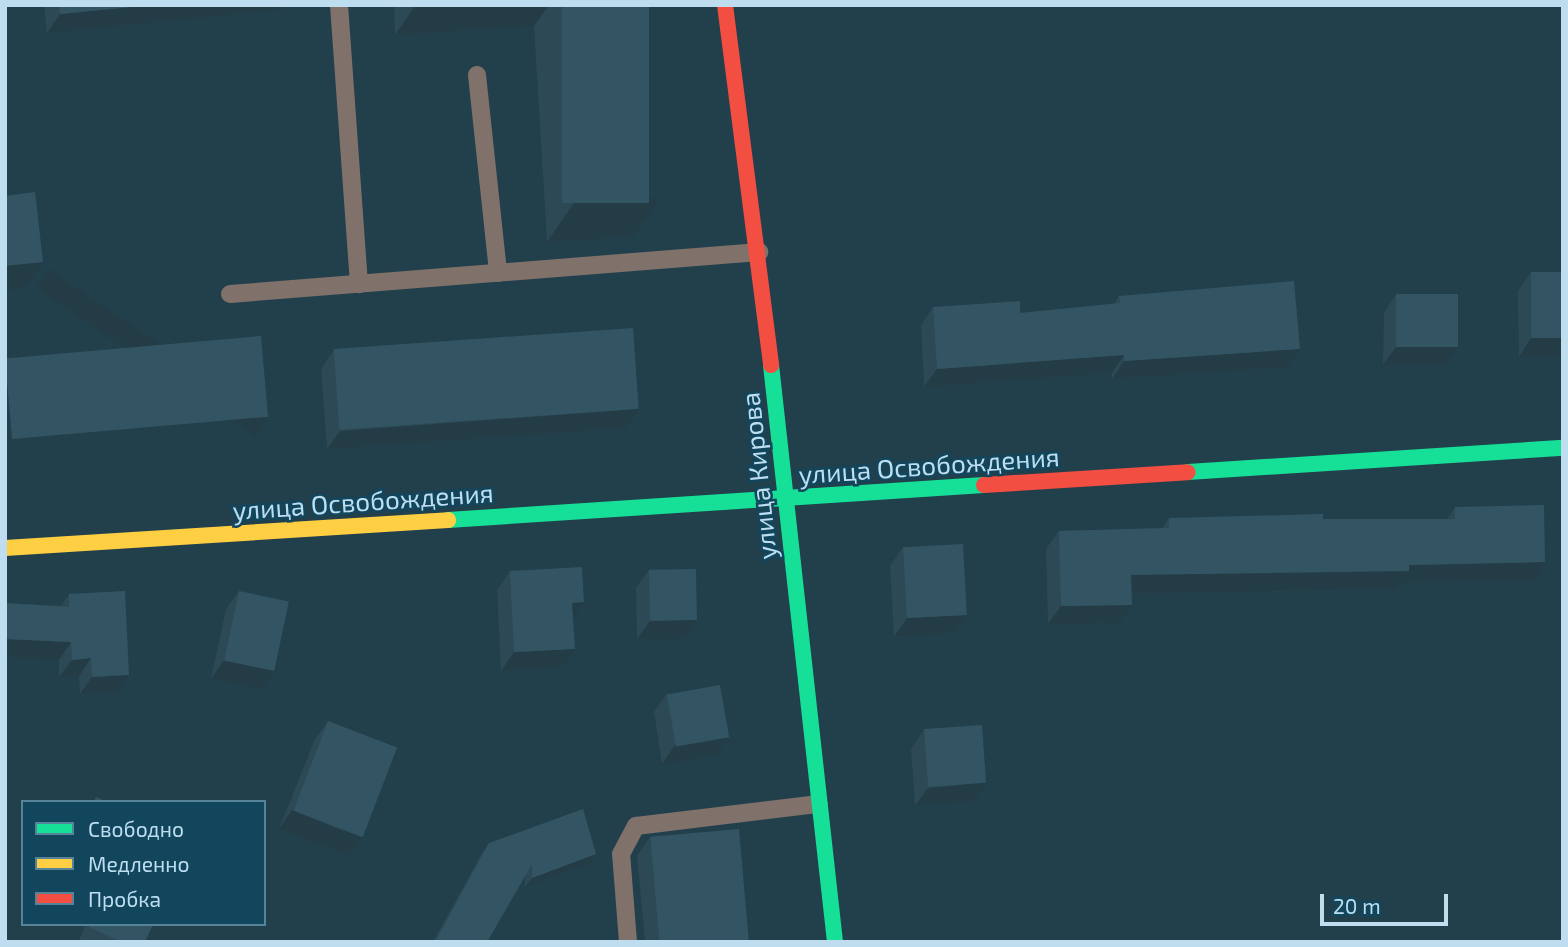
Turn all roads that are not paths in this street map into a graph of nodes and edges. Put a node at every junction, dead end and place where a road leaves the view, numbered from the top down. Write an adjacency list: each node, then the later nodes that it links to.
1 (339, 5): 6 (lane)
2 (725, 5): 4 (street, улица Кирова)
3 (477, 75): 5 (lane)
4 (759, 252): 5 (lane); 9 (street, улица Кирова)
5 (498, 273): 6 (lane)
6 (359, 284): 7 (lane)
7 (230, 294)
8 (1563, 447): 9 (street, улица Освобождения)
9 (785, 500): 10 (street, улица Освобождения); 11 (street, улица Кирова)
10 (5, 548)
11 (819, 804): 12 (lane); 13 (street, улица Кирова)
12 (628, 942)
13 (835, 942)

